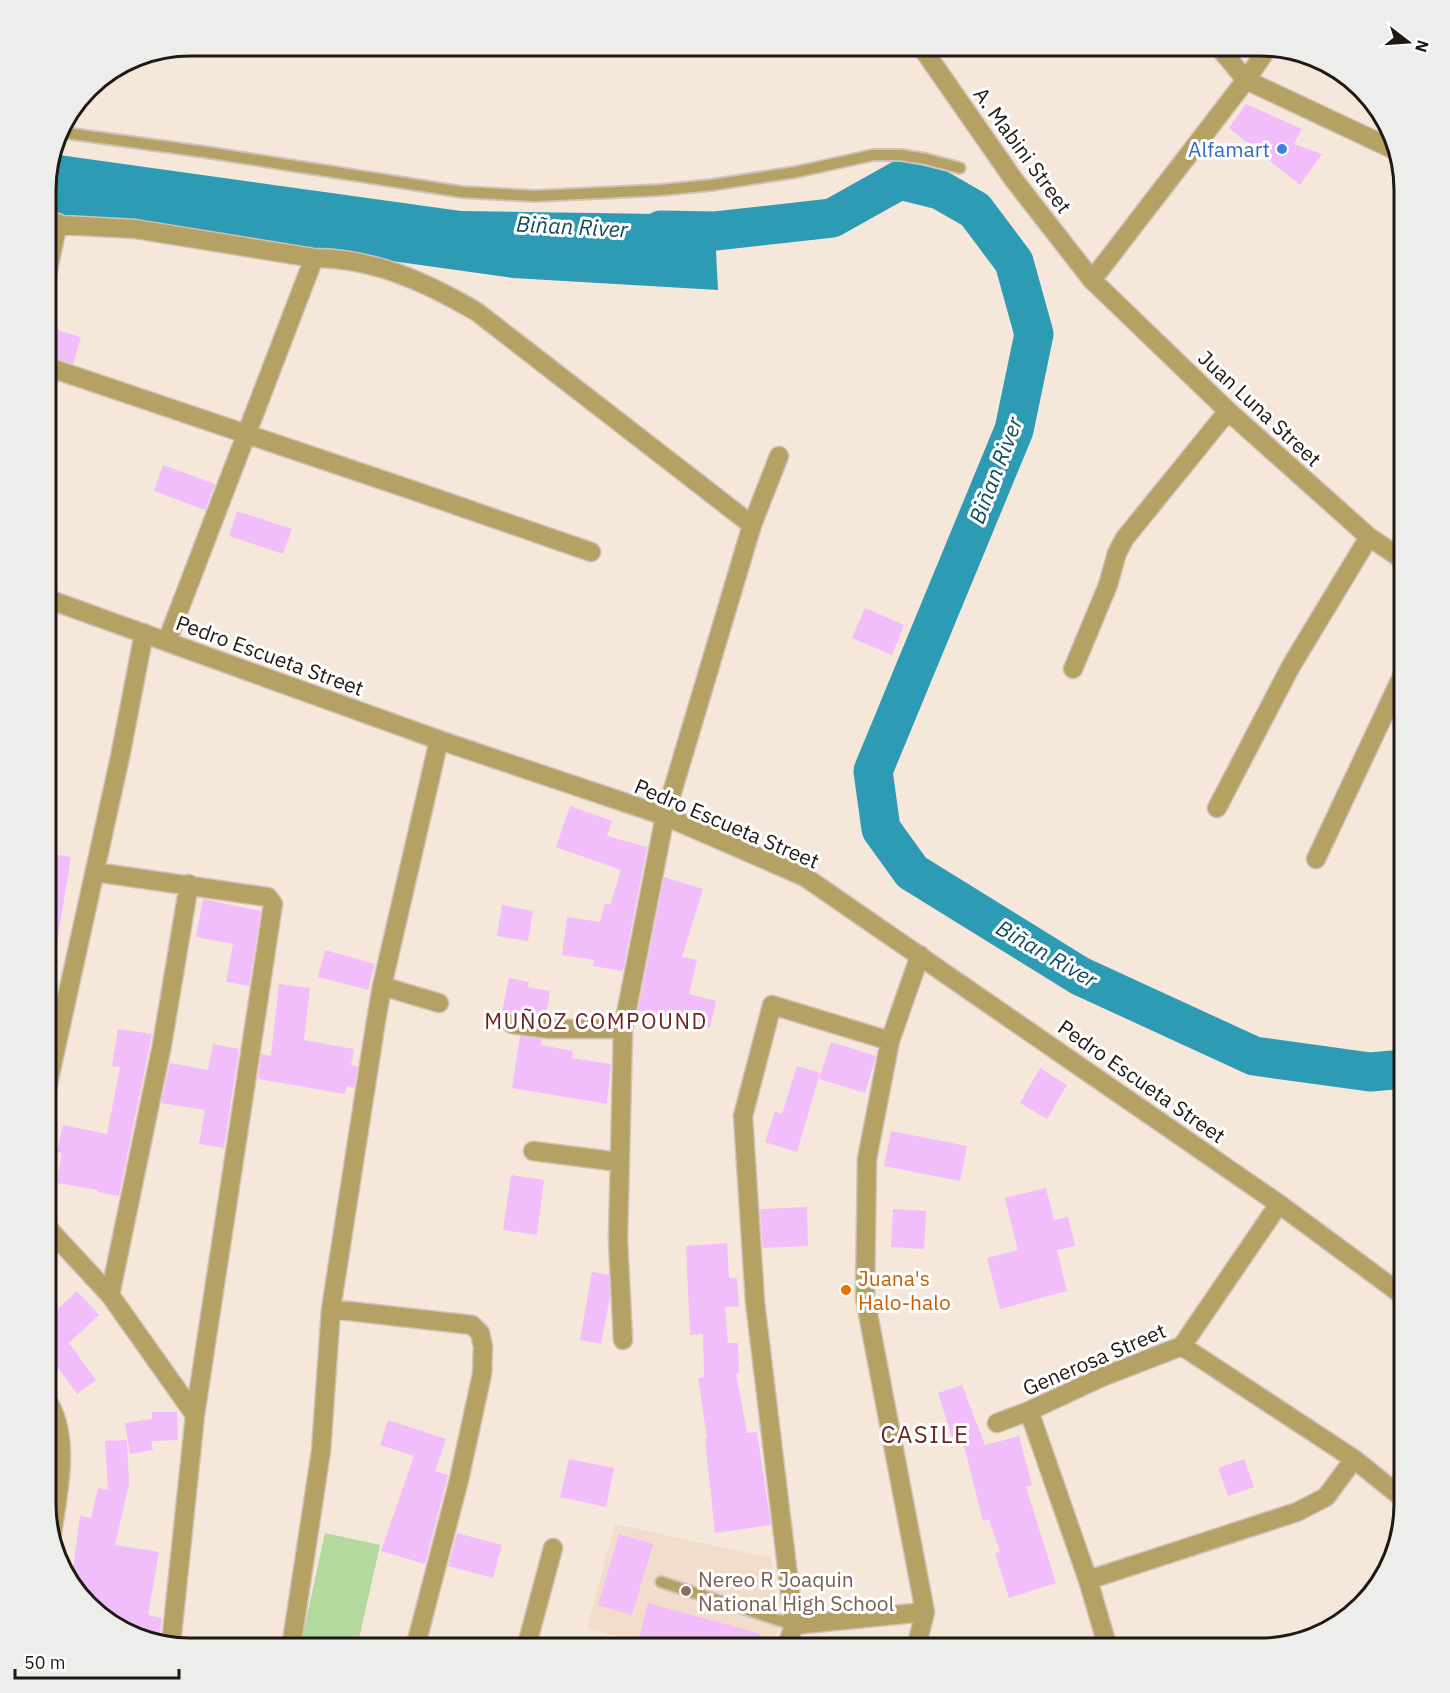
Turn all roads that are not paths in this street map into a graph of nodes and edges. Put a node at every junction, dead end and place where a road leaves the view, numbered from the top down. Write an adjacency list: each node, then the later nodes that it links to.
1 (928, 56): 10 (street, A. Mabini Street)
2 (1226, 56): 4 (street)
3 (1262, 56): 4 (street)
4 (1246, 80): 6 (street); 10 (street)
5 (68, 133): 7 (lane)
6 (1387, 146)
7 (960, 168)
8 (56, 224): 9 (street)
9 (314, 258): 13 (street); 15 (street)
10 (1092, 280): 12 (street, Juan Luna Street)
11 (56, 370): 13 (street)
12 (1228, 411): 16 (street, Juan Luna Street); 22 (street)
13 (248, 434): 17 (street); 21 (street)
14 (779, 456): 15 (street)
15 (752, 525): 26 (street)
16 (1369, 537): 18 (street, Juan Luna Street); 25 (street)
17 (591, 552)
18 (1394, 554)
19 (56, 602): 20 (street, Pedro Escueta Street)
20 (144, 633): 21 (street, Pedro Escueta Street); 28 (street)
21 (167, 641): 24 (street, Pedro Escueta Street)
22 (1073, 669)
23 (1394, 693): 27 (street)
24 (439, 740): 26 (street, Pedro Escueta Street); 31 (street)
25 (1217, 807)
26 (665, 816): 30 (street, Pedro Escueta Street); 34 (street)
27 (1316, 859)
28 (95, 872): 29 (street); 36 (street)
29 (189, 884): 42 (street); 47 (street)
30 (920, 955): 35 (street); 39 (street, Pedro Escueta Street)
31 (382, 986): 32 (street); 43 (street)
32 (439, 1003)
33 (512, 1024): 34 (street)
34 (623, 1029): 38 (street)
35 (890, 1041): 56 (street); 57 (street)
36 (56, 1048)
37 (533, 1151): 38 (street)
38 (619, 1162): 44 (street)
39 (1279, 1204): 41 (street, Pedro Escueta Street); 45 (street, Generosa Street)
40 (56, 1237): 42 (street)
41 (1394, 1289)
42 (110, 1295): 47 (street)
43 (332, 1309): 59 (street); 60 (street)
44 (623, 1340)
45 (1182, 1346): 46 (street, Generosa Street); 50 (street)
46 (1029, 1411): 48 (street, Generosa Street); 54 (street)
47 (195, 1415): 58 (street)
48 (997, 1423)
49 (56, 1425): 52 (street)
50 (1354, 1458): 51 (street); 54 (street)
51 (1394, 1491)
52 (56, 1500)
53 (553, 1548): 61 (street)
54 (1088, 1580): 64 (street)
55 (661, 1582): 57 (lane)
56 (925, 1612): 57 (street); 63 (street)
57 (794, 1625): 62 (street)
58 (172, 1636)
59 (293, 1638)
60 (419, 1638)
61 (529, 1638)
62 (789, 1638)
63 (918, 1638)
64 (1105, 1638)

